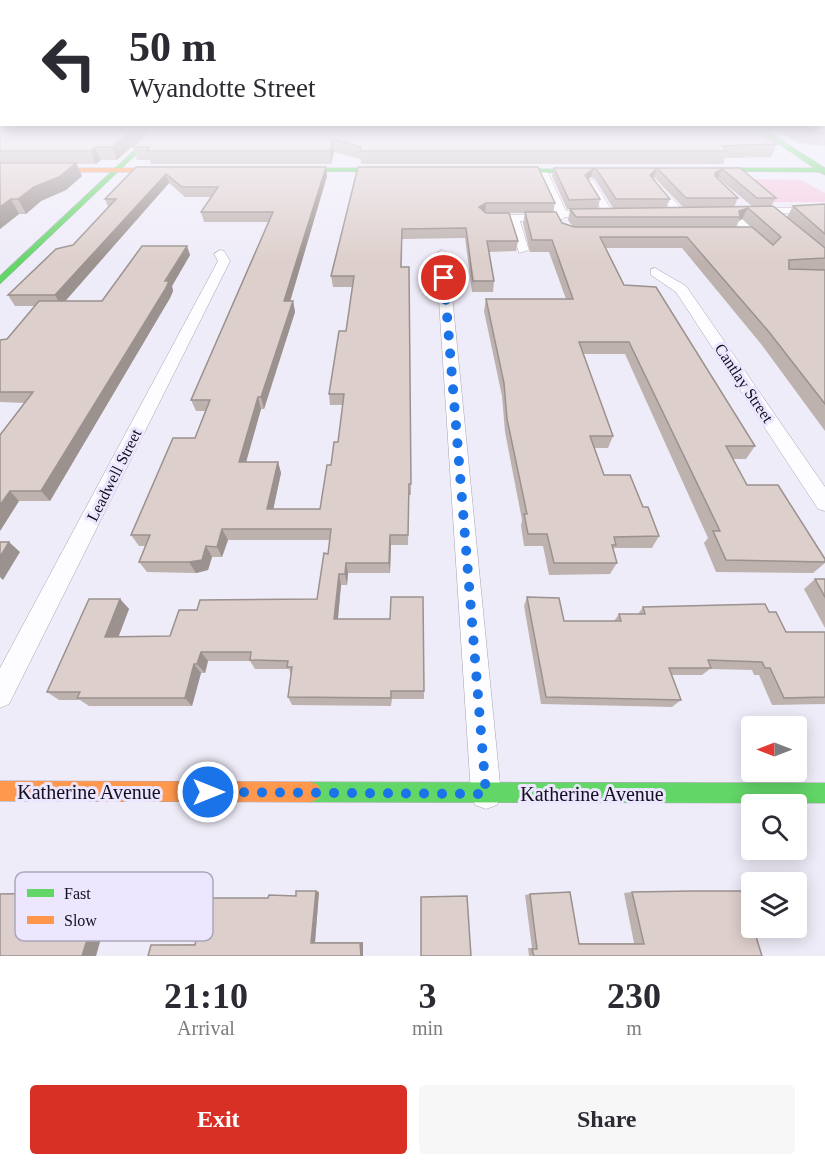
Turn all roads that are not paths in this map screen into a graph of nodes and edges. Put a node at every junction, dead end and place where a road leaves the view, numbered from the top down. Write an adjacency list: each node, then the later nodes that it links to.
1 (112, 174): 19 (street)
2 (543, 174): 8 (street)
3 (590, 182): 8 (street)
4 (654, 182): 7 (street)
5 (770, 211): 6 (street); 12 (street); 15 (street)
6 (820, 211): 11 (street)
7 (680, 214)
8 (560, 216): 10 (street); 13 (street)
9 (485, 218): 10 (street)
10 (514, 218): 14 (street)
11 (825, 218)
12 (786, 225)
13 (564, 230)
14 (523, 250)
15 (768, 250)
16 (220, 254): 21 (street, Leadwell Street)
17 (442, 254): 24 (street)
18 (655, 272): 20 (street, Cantlay Street)
19 (0, 281)
20 (825, 503)
21 (0, 695)
22 (0, 791): 24 (street, Katherine Avenue)
23 (825, 793): 24 (street, Katherine Avenue)
24 (486, 794)

